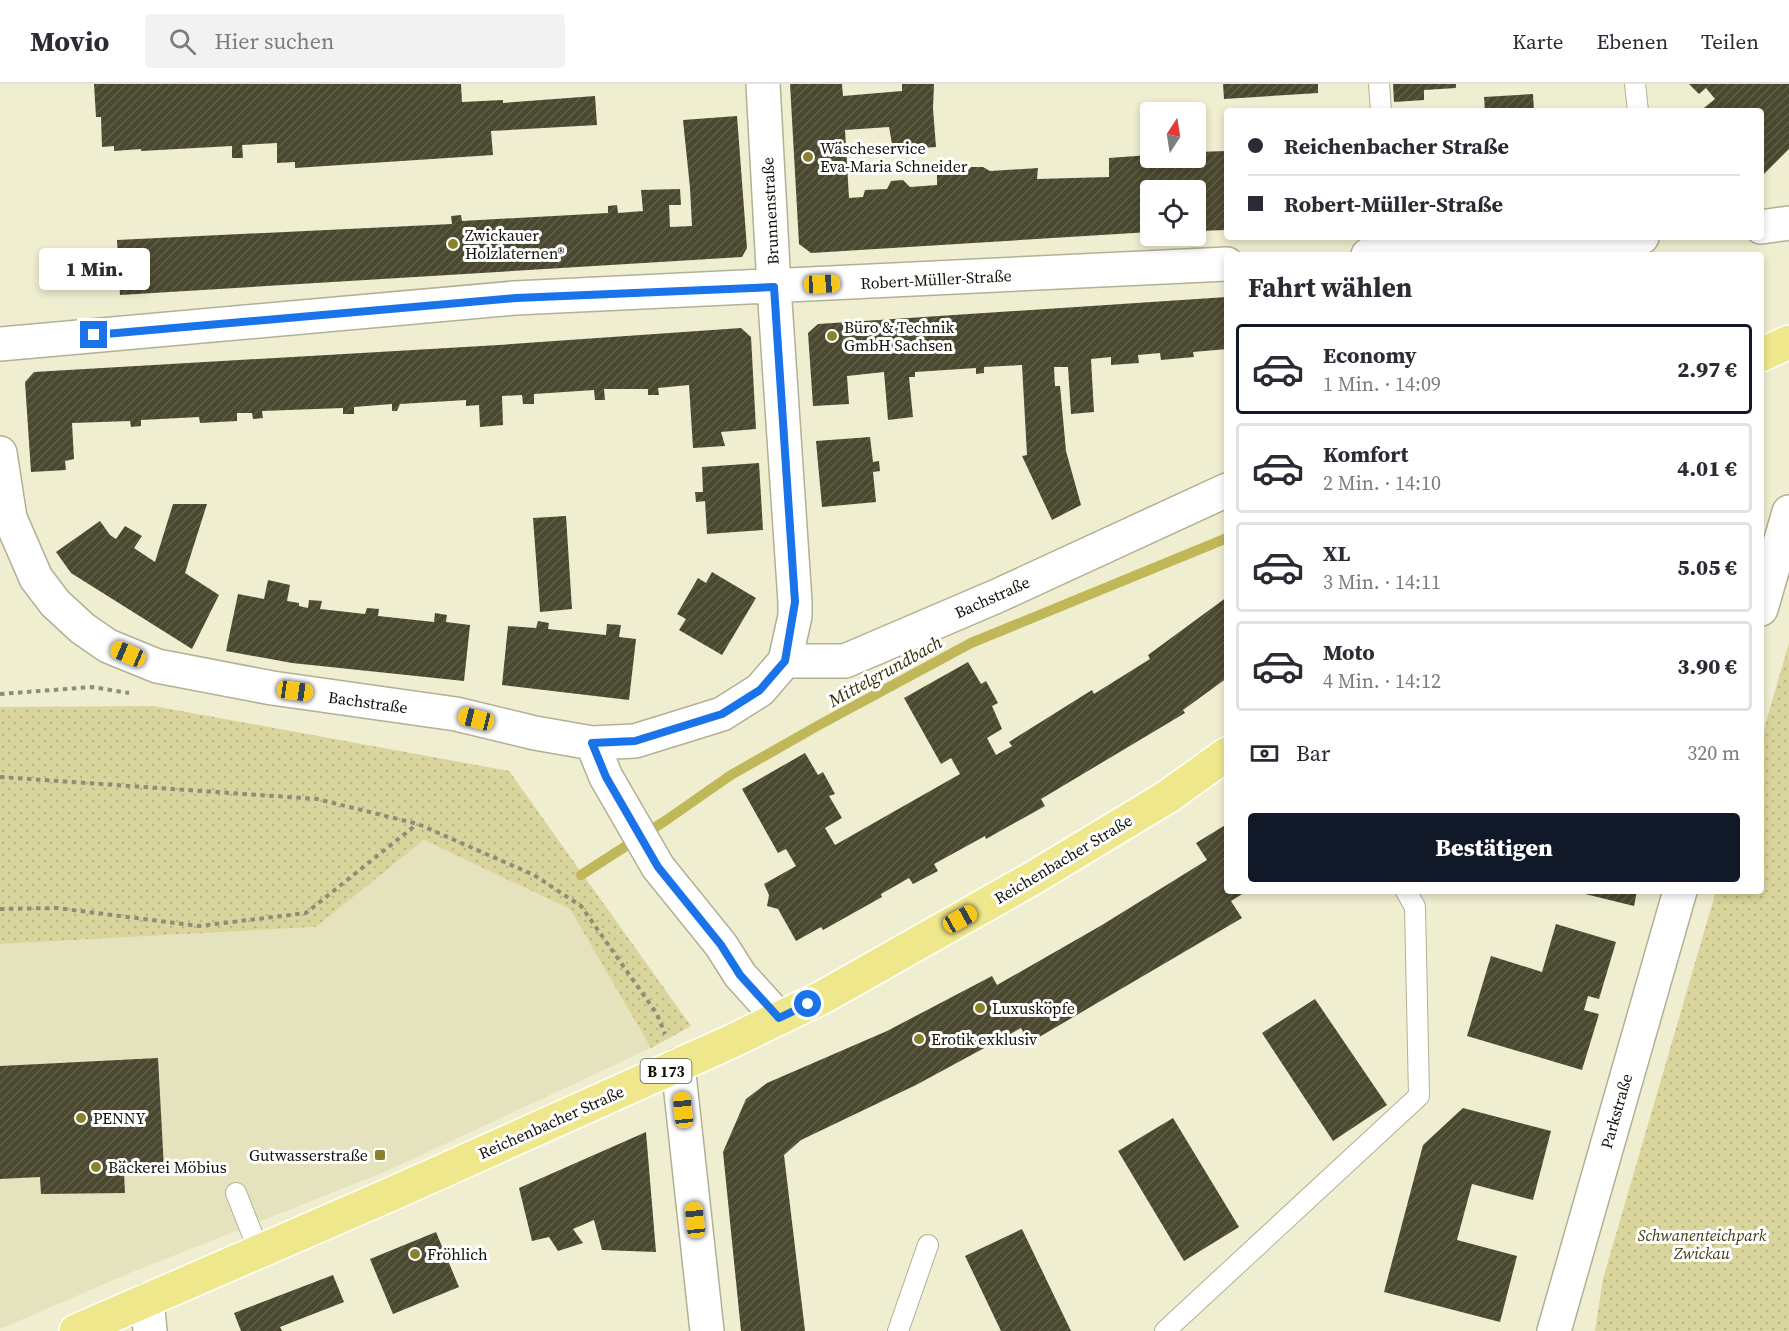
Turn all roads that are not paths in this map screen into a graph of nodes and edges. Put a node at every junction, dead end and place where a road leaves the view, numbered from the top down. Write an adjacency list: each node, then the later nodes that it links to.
1 (763, 84): 13 (street, Brunnenstraße)
2 (1379, 84): 4 (lane)
3 (1635, 84): 5 (lane)
4 (1382, 108)
5 (1638, 108)
6 (1789, 223): 7 (street)
7 (1764, 226)
8 (1565, 240): 10 (street)
9 (1602, 240): 11 (street)
10 (1407, 252)
11 (1592, 252)
12 (1224, 264): 13 (street, Robert-Müller-Straße)
13 (774, 287): 15 (street, Robert-Müller-Straße); 21 (street, Brunnenstraße)
14 (1789, 342): 16 (main road)
15 (0, 344)
16 (1764, 353)
17 (0, 453): 22 (street, Bachstraße)
18 (1224, 491): 21 (street, Bachstraße)
19 (1789, 512): 20 (street)
20 (1764, 599)
21 (785, 661): 22 (street, Bachstraße)
22 (592, 743): 26 (street)
23 (1224, 756): 26 (main road, Reichenbacher Straße / B 173)
24 (1408, 894): 35 (lane)
25 (1679, 894): 36 (street, Parkstraße)
26 (779, 1018): 27 (main road, Reichenbacher Straße / B 173)
27 (678, 1065): 30 (main road, Reichenbacher Straße / B 173); 33 (street)
28 (236, 1193): 30 (lane)
29 (928, 1245): 34 (lane)
30 (259, 1251): 31 (main road, Reichenbacher Straße / B 173)
31 (148, 1316): 32 (main road, Reichenbacher Straße / B 173)
32 (76, 1331)
33 (707, 1331)
34 (898, 1331)
35 (1165, 1331)
36 (1554, 1331)

